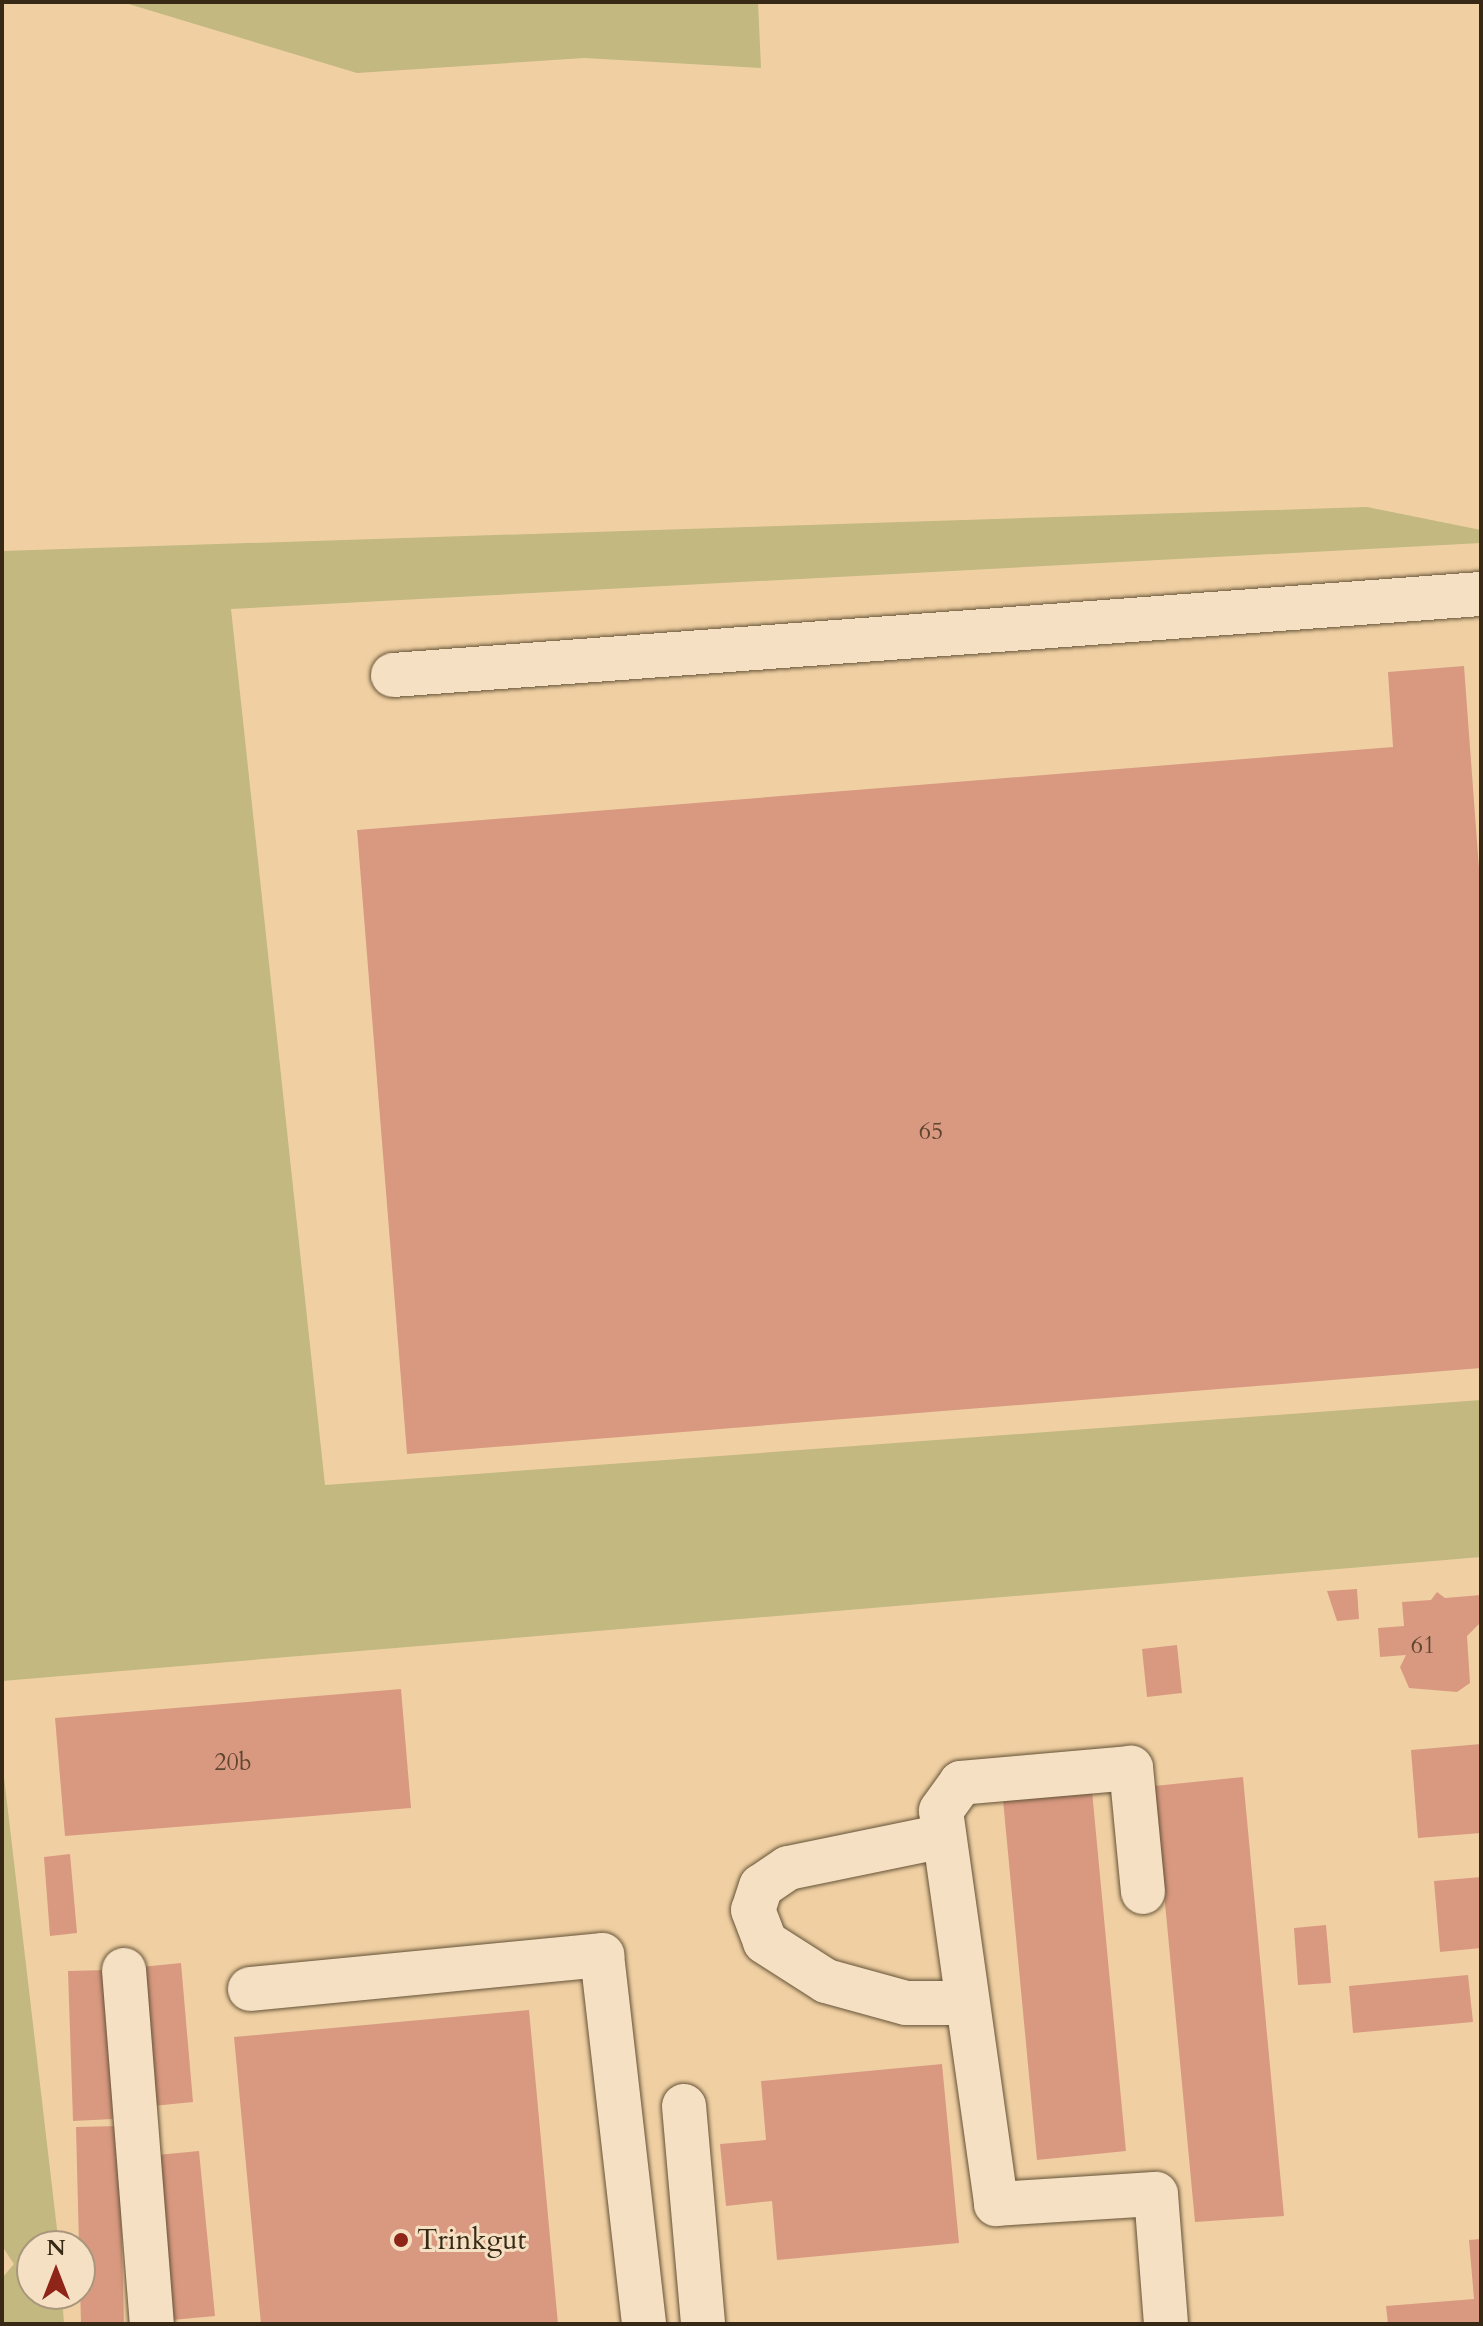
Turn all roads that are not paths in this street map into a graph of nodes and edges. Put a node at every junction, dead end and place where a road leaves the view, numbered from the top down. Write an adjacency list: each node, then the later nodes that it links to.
1 (1481, 594): 2 (lane)
2 (393, 675)
3 (944, 1836): 4 (lane); 7 (lane); 7 (lane)
4 (1143, 1892)
5 (124, 1970): 9 (lane)
6 (250, 1989): 10 (lane)
7 (965, 2003): 12 (lane)
8 (684, 2106): 11 (lane)
9 (152, 2324)
10 (644, 2324)
11 (703, 2324)
12 (1166, 2324)

